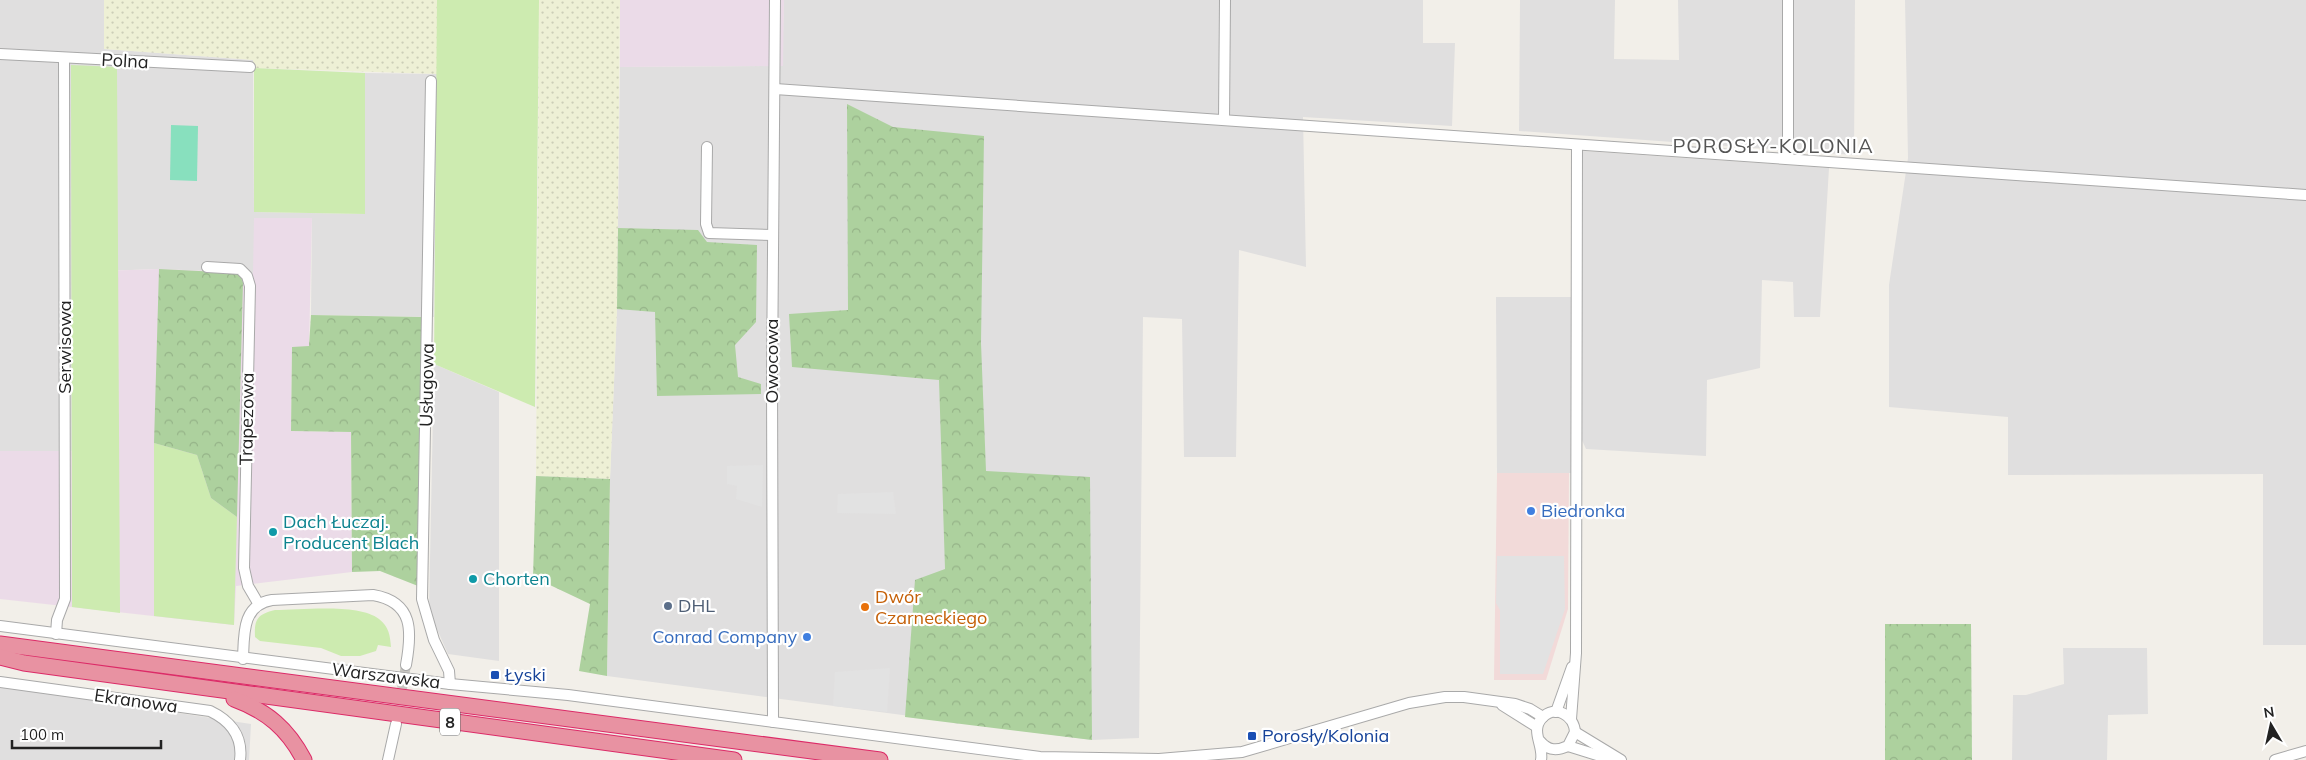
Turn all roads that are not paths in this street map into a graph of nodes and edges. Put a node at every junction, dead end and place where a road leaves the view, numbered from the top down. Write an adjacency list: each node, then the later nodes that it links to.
1 (776, 0): 8 (street, Owocowa)
2 (1225, 0): 9 (street)
3 (1788, 0): 12 (street)
4 (0, 54): 5 (street, Polna)
5 (64, 58): 6 (street, Polna); 18 (street, Serwisowa)
6 (250, 67)
7 (431, 81): 25 (street, Usługowa)
8 (775, 89): 9 (street); 14 (street, Owocowa)
9 (1224, 120): 10 (street)
10 (1577, 145): 12 (street); 22 (street)
11 (707, 147): 14 (street)
12 (1788, 158): 13 (street)
13 (2306, 195)
14 (773, 235): 31 (street, Owocowa)
15 (208, 267): 16 (street, Trapezowa)
16 (258, 603): 21 (street); 23 (street)
17 (0, 626): 18 (street, Warszawska)
18 (56, 634): 21 (street, Warszawska)
19 (0, 644): 42 (highway, 8)
20 (0, 657): 26 (highway, 8)
21 (243, 659): 25 (street, Warszawska)
22 (1575, 659): 28 (street); 30 (street)
23 (406, 665)
24 (0, 682): 38 (street, Ekranowa)
25 (450, 684): 31 (street, Warszawska)
26 (197, 688): 39 (highway); 41 (highway, 8)
27 (1498, 703): 29 (street, Warszawska); 31 (street, Warszawska); 33 (street)
28 (1556, 712): 29 (street); 30 (street)
29 (1543, 717): 33 (street)
30 (1571, 719): 34 (street)
31 (773, 722)
32 (396, 724): 40 (street)
33 (1537, 727): 35 (street)
34 (1575, 732): 36 (street); 46 (street)
35 (1540, 741): 36 (street); 43 (street)
36 (1565, 748): 44 (street); 45 (street)
37 (2306, 751): 47 (street)
38 (240, 760)
39 (304, 760)
40 (388, 760)
41 (734, 760)
42 (880, 760)
43 (1542, 760)
44 (1554, 760)
45 (1613, 760)
46 (1621, 760)
47 (2275, 760)

